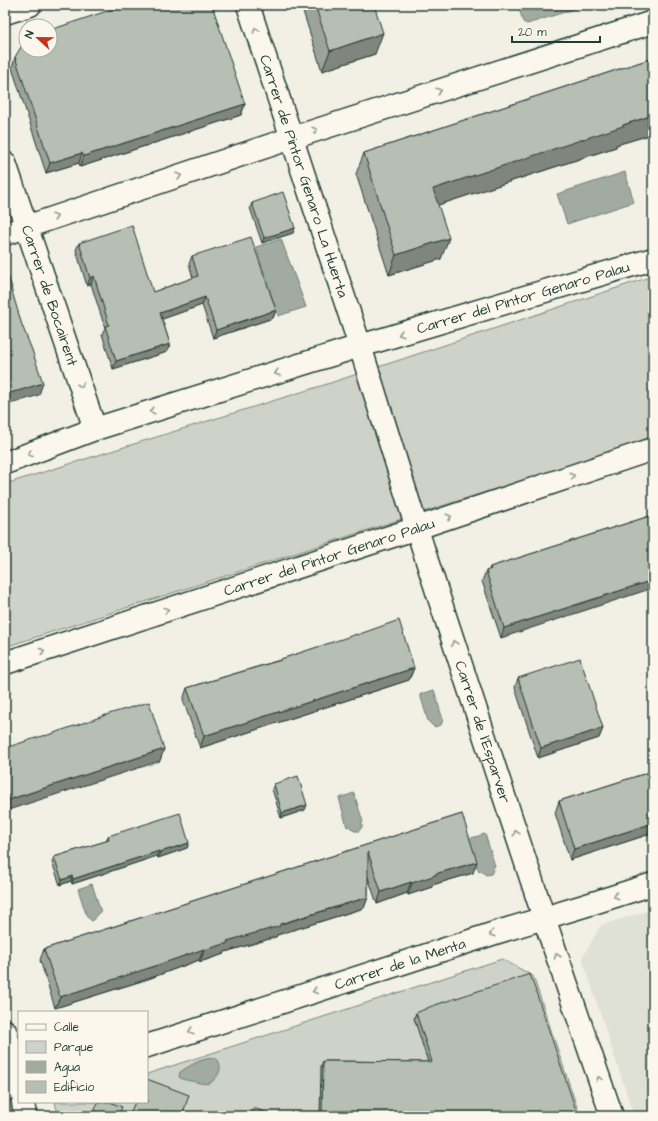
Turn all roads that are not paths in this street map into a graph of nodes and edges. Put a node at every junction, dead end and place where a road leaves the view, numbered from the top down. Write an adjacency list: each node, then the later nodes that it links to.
1 (30, 5): 3 (street)
2 (248, 5): 5 (street, Carrer de Pintor Genaro La Huerta, one-way to 2)
3 (5, 13)
4 (653, 22): 5 (street, one-way to 4)
5 (292, 138): 7 (street, one-way to 5); 10 (street, Carrer de Pintor Genaro La Huerta)
6 (5, 163): 7 (street, Carrer de Bocairent)
7 (27, 227): 8 (street); 11 (street, Carrer de Bocairent, one-way to 11)
8 (5, 234)
9 (653, 259): 10 (street, Carrer del Pintor Genaro Palau, one-way to 10)
10 (360, 346): 11 (street, Carrer del Pintor Genaro Palau, one-way to 11); 14 (street, Carrer de l'Esparver)
11 (95, 429): 13 (street, Carrer del Pintor Genaro Palau, one-way to 13)
12 (653, 448): 14 (street, Carrer del Pintor Genaro Palau, one-way to 12)
13 (5, 463)
14 (418, 528): 15 (street, Carrer del Pintor Genaro Palau, one-way to 14); 17 (street, Carrer de l'Esparver, one-way to 14)
15 (5, 663)
16 (653, 884): 17 (street, Carrer de la Menta, one-way to 17)
17 (544, 918): 19 (street, Carrer de la Menta, one-way to 19); 25 (street, Carrer de l'Esparver, one-way to 17)
18 (5, 1030): 20 (street)
19 (148, 1046)
20 (18, 1071)
21 (18, 1084): 22 (street)
22 (5, 1089)
23 (24, 1103): 24 (street)
24 (25, 1116)
25 (612, 1116)

